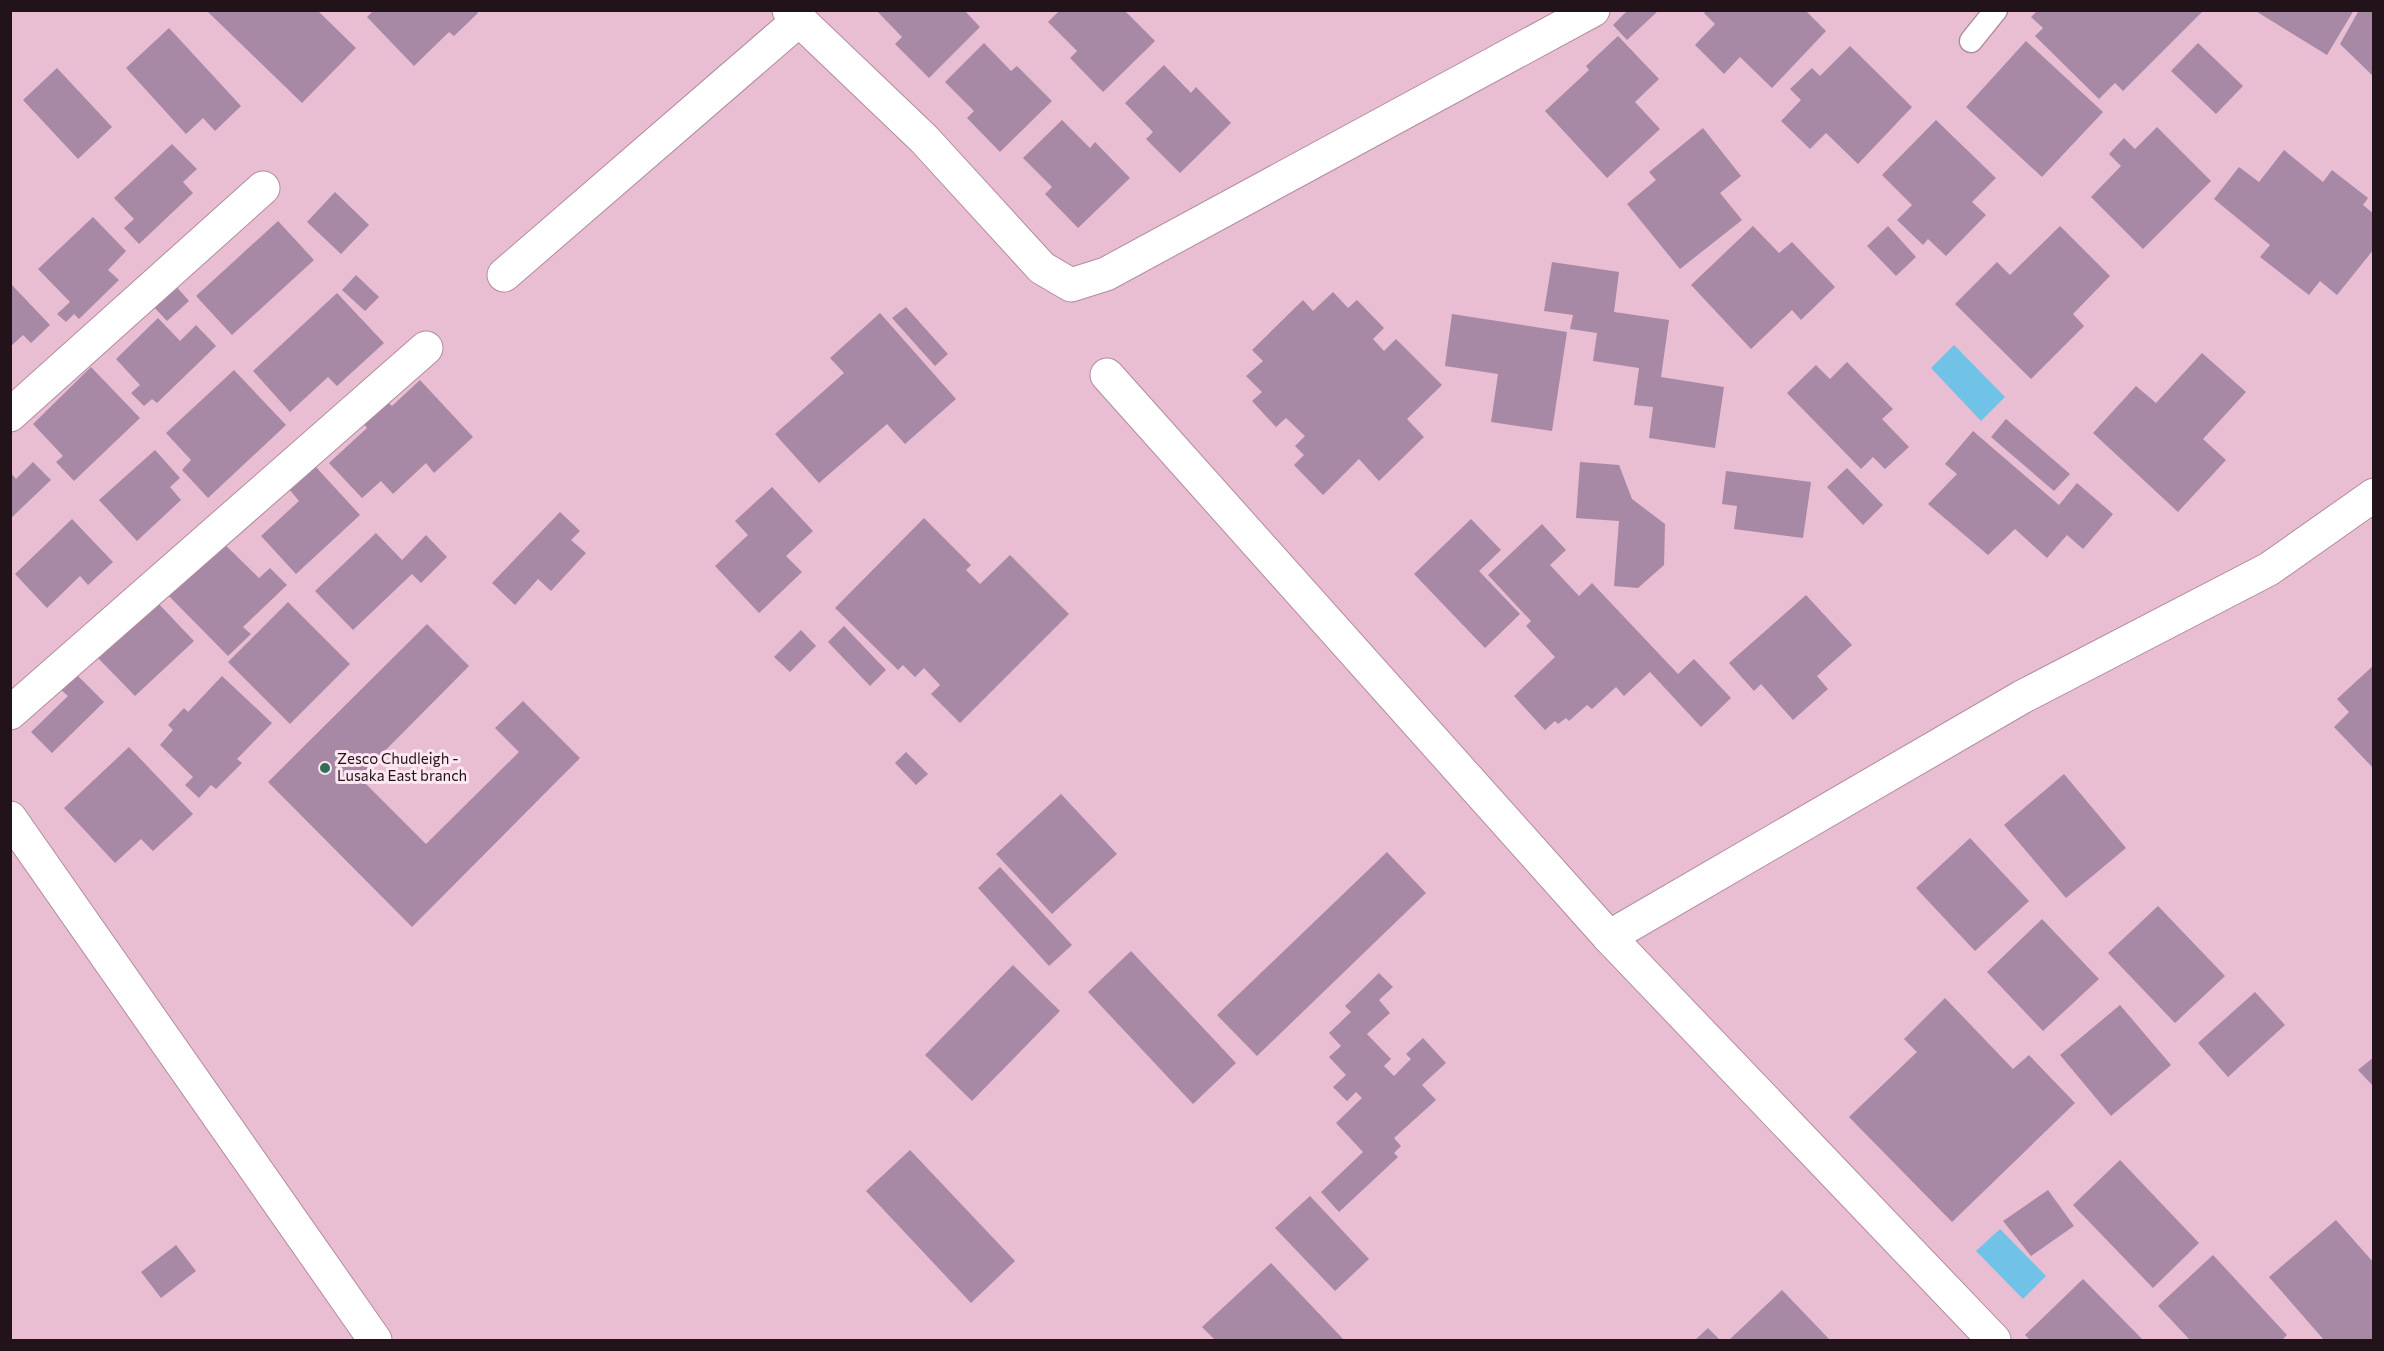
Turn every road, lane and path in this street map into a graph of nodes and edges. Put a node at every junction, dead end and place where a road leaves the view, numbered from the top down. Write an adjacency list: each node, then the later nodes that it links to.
1 (1593, 10): 3 (street)
2 (1996, 10): 4 (lane)
3 (794, 15): 6 (street)
4 (1971, 40)
5 (263, 188): 9 (street)
6 (504, 275)
7 (426, 348): 11 (street)
8 (1107, 375): 13 (street)
9 (10, 415)
10 (2373, 495): 13 (street)
11 (10, 713)
12 (10, 818): 14 (street)
13 (1609, 937): 15 (street)
14 (375, 1341)
15 (1994, 1341)

